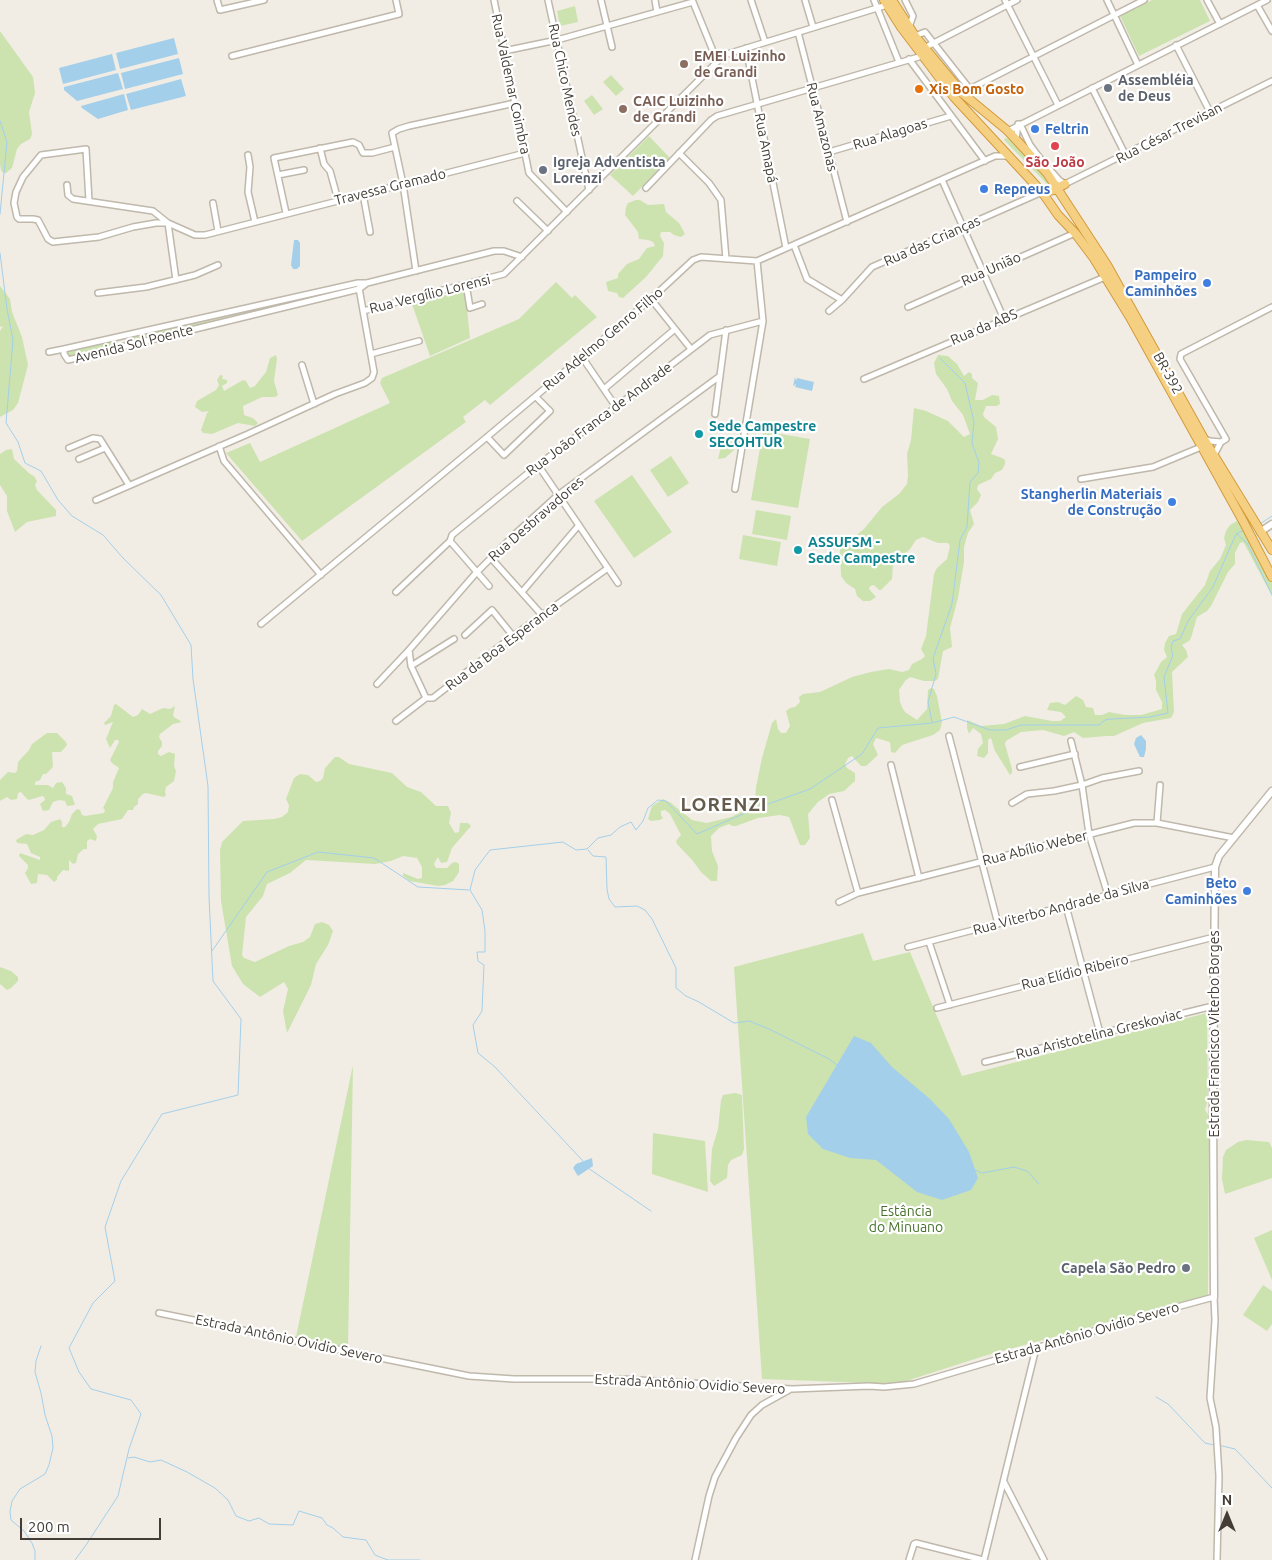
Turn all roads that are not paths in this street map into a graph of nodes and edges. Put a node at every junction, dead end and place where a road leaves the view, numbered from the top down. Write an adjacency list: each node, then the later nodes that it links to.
1 (217, 0): 2 (street)
2 (264, 0)
3 (396, 0): 40 (street)
4 (494, 0): 37 (street, Rua Valdemar Coimbra)
5 (548, 0): 31 (street, Rua Chico Mendes)
6 (601, 0): 25 (street)
7 (655, 0): 22 (street)
8 (751, 0): 32 (street)
9 (805, 0): 26 (street)
10 (874, 0): 21 (street)
11 (905, 0): 27 (street)
12 (1017, 0): 19 (street)
13 (1107, 0): 23 (street)
14 (1144, 0): 23 (street)
15 (1207, 0): 24 (street)
16 (1267, 0): 20 (street)
17 (684, 2): 22 (street); 42 (street)
18 (888, 2): 21 (street); 27 (highway, BR-392); 38 (highway, BR-392)
19 (1007, 2): 33 (street); 39 (street)
20 (1257, 5): 24 (street); 28 (street)
21 (877, 8): 26 (street); 43 (street)
22 (657, 12): 25 (street)
23 (1114, 15): 39 (street); 44 (street)
24 (1220, 24): 34 (street)
25 (607, 26): 31 (street); 35 (street)
26 (813, 27): 29 (street)
27 (908, 27): 30 (highway, BR-392)
28 (1272, 31)
29 (798, 32): 32 (street); 46 (street, Rua Amazonas)
30 (915, 36): 33 (street); 38 (highway, BR-392)
31 (557, 40): 37 (street); 76 (street, Rua Chico Mendes)
32 (765, 42): 36 (street)
33 (934, 43): 38 (street); 47 (street)
34 (1176, 45): 44 (street); 53 (street)
35 (612, 47)
36 (746, 48): 42 (street); 51 (street, Rua Amapá)
37 (504, 50): 50 (street, Rua Valdemar Coimbra)
38 (923, 52): 41 (street); 49 (highway, BR-392); 58 (highway, BR-392)
39 (1033, 55): 47 (street); 52 (street)
40 (232, 56)
41 (909, 59): 43 (street); 54 (street)
42 (718, 60): 76 (street, Rua Vergílio Lorensi)
43 (899, 62): 46 (street)
44 (1138, 64): 48 (street)
45 (1272, 81): 53 (street, Rua César Trevisan)
46 (812, 87): 51 (street); 61 (street, Rua Amazonas)
47 (969, 88): 49 (street)
48 (1092, 88): 52 (street); 64 (street)
49 (962, 93): 56 (highway, BR-392)
50 (515, 103): 60 (street); 62 (street, Rua Valdemar Coimbra)
51 (757, 104): 63 (street); 93 (street, Rua Amapá)
52 (1058, 104): 55 (street)
53 (1210, 112): 64 (street, Rua César Trevisan)
54 (951, 116): 61 (street, Rua Alagoas); 68 (street)
55 (1019, 124): 56 (street); 57 (street); 75 (street)
56 (1008, 131): 57 (highway, BR-392); 58 (highway)
57 (1016, 140): 75 (highway, BR-392)
58 (998, 144): 66 (street); 67 (highway, BR-392)
59 (320, 148): 60 (street); 70 (street); 78 (street)
60 (396, 148): 72 (street)
61 (829, 152): 85 (street, Rua Amazonas)
62 (525, 153): 72 (street, Travessa Gramado); 82 (street, Rua Valdemar Coimbra)
63 (679, 153): 74 (street); 95 (street)
64 (1125, 154): 75 (street, Rua César Trevisan)
65 (248, 155): 84 (street)
66 (995, 156): 67 (street, Rua Adelmo Genro Filho); 68 (street, Rua Adelmo Genro Filho)
67 (1010, 156): 75 (highway, BR-392)
68 (985, 161): 71 (street, Rua Adelmo Genro Filho)
69 (304, 170): 70 (street)
70 (278, 175): 83 (street)
71 (942, 180): 85 (street, Rua Adelmo Genro Filho); 87 (street)
72 (404, 184): 77 (street, Travessa Gramado); 98 (street)
73 (67, 185): 79 (street, Travessa Gramado)
74 (646, 188)
75 (1050, 188): 87 (street, Rua das Crianças); 91 (highway, BR-392); 137 (highway, BR-392 / BR-392)
76 (589, 190): 82 (street, Rua Vergílio Lorensi)
77 (363, 194): 78 (street, Travessa Gramado); 89 (street)
78 (338, 200): 83 (street, Travessa Gramado)
79 (89, 201): 86 (street, Travessa Gramado); 86 (street)
80 (517, 201): 90 (street)
81 (213, 203): 88 (street)
82 (567, 212): 90 (street, Rua Vergílio Lorensi)
83 (286, 213): 84 (street, Travessa Gramado)
84 (255, 222): 88 (street, Travessa Gramado)
85 (847, 222): 92 (street, Rua Adelmo Genro Filho)
86 (168, 223): 88 (street, Travessa Gramado); 101 (street)
87 (963, 227): 99 (street); 108 (street, Rua das Crianças)
88 (218, 231)
89 (370, 232)
90 (548, 232): 94 (street, Rua Vergílio Lorensi)
91 (1075, 233): 99 (street, Rua União); 100 (highway, BR-392)
92 (794, 245): 93 (street, Rua Adelmo Genro Filho); 108 (street)
93 (786, 248): 96 (street, Rua Adelmo Genro Filho)
94 (522, 257): 98 (street); 104 (street, Rua Vergílio Lorensi)
95 (726, 259): 96 (street, Rua Adelmo Genro Filho); 107 (street, Rua Adelmo Genro Filho)
96 (757, 261): 117 (street)
97 (218, 266): 101 (street)
98 (416, 271): 103 (street)
99 (984, 272): 110 (street, Rua União); 116 (street)
100 (1105, 277): 116 (street, Rua da ABS); 140 (highway, BR-392)
101 (176, 280): 106 (street)
102 (358, 283): 103 (street, Avenida Sol Poente); 105 (street); 112 (street, Avenida Sol Poente)
103 (367, 283): 105 (street)
104 (466, 284): 109 (street); 113 (street, Rua Vergílio Lorensi)
105 (359, 290): 113 (street); 115 (street, Avenida Sol Poente)
106 (98, 293)
107 (651, 300): 118 (street); 127 (street, Rua Adelmo Genro Filho)
108 (842, 300): 114 (street, Rua das Crianças)
109 (482, 304)
110 (908, 307)
111 (1272, 307): 138 (street)
112 (242, 309): 115 (street); 120 (street, Avenida Sol Poente)
113 (363, 311): 126 (street, Rua Vergílio Lorensi)
114 (829, 311)
115 (243, 318): 122 (street, Avenida Sol Poente)
116 (1004, 319): 130 (street, Rua da ABS)
117 (763, 321): 119 (street, Rua João Franca de Andrade); 148 (street)
118 (675, 329): 124 (street); 131 (street)
119 (726, 330): 124 (street, Rua João Franca de Andrade); 129 (street)
120 (122, 336): 122 (street); 123 (street, Avenida Sol Poente)
121 (419, 341): 126 (street)
122 (124, 346): 123 (street, Avenida Sol Poente)
123 (64, 349): 125 (street)
124 (691, 349): 134 (street, Rua João Franca de Andrade)
125 (49, 352)
126 (371, 354): 133 (street, Rua Vergílio Lorensi)
127 (582, 357): 131 (street); 132 (street, Rua Adelmo Genro Filho)
128 (302, 365): 133 (street)
129 (720, 376): 135 (street); 149 (street, Rua Desbravadores)
130 (864, 379)
131 (604, 389): 134 (street)
132 (536, 397): 136 (street, Rua Adelmo Genro Filho); 136 (street)
133 (314, 404): 139 (street, Rua Vergílio Lorensi)
134 (616, 407): 145 (street, Rua João Franca de Andrade)
135 (715, 414)
136 (487, 437): 159 (street, Rua Adelmo Genro Filho)
137 (1204, 439): 138 (street); 143 (highway, BR-392)
138 (1224, 441): 143 (street)
139 (219, 446): 147 (street, Rua Vergílio Lorensi); 159 (street)
140 (1201, 447): 146 (street); 160 (highway, BR-392)
141 (69, 448): 142 (street)
142 (105, 448): 144 (street); 147 (street)
143 (1214, 455): 153 (highway, BR-392)
144 (79, 459)
145 (538, 465): 149 (street); 154 (street, Rua João Franca de Andrade)
146 (1080, 478)
147 (129, 485): 150 (street, Rua Vergílio Lorensi)
148 (736, 489)
149 (558, 496): 152 (street); 156 (street, Rua Desbravadores)
150 (96, 500)
151 (1272, 524): 153 (street)
152 (579, 525): 157 (street); 164 (street)
153 (1260, 532): 155 (highway, BR-392)
154 (450, 541): 158 (street); 163 (street, Rua João Franca de Andrade)
155 (1272, 550)
156 (491, 558): 158 (street, Rua Desbravadores); 164 (street)
157 (608, 568): 161 (street); 165 (street, Rua da Boa Esperanca)
158 (476, 572): 162 (street); 170 (street, Rua Desbravadores)
159 (321, 575): 166 (street, Rua Adelmo Genro Filho)
160 (1272, 578)
161 (618, 583)
162 (489, 586)
163 (396, 592)
164 (522, 592): 165 (street)
165 (542, 615): 168 (street, Rua da Boa Esperanca)
166 (261, 624)
167 (465, 635): 168 (street)
168 (514, 636): 173 (street, Rua da Boa Esperanca)
169 (454, 640): 171 (street)
170 (409, 650): 171 (street); 172 (street, Rua Desbravadores)
171 (411, 666): 173 (street)
172 (377, 684)
173 (426, 698): 174 (street, Rua da Boa Esperanca)
174 (396, 721)
175 (949, 736): 189 (street)
176 (1071, 741): 177 (street)
177 (1075, 754): 179 (street); 181 (street)
178 (891, 765): 191 (street)
179 (1020, 767)
180 (1139, 771): 181 (street)
181 (1082, 785): 185 (street); 187 (street)
182 (1160, 785): 186 (street)
183 (1272, 791): 188 (street)
184 (832, 800): 192 (street)
185 (1012, 803)
186 (1157, 823): 187 (street, Rua Abílio Weber); 188 (street, Rua Abílio Weber)
187 (1090, 834): 189 (street, Rua Abílio Weber); 193 (street)
188 (1234, 838): 190 (street)
189 (982, 862): 191 (street, Rua Abílio Weber); 196 (street)
190 (1214, 867): 193 (street, Rua Viterbo Andrade da Silva); 197 (street, Estrada Francisco Viterbo Borges)
191 (919, 878): 192 (street, Rua Abílio Weber)
192 (858, 893): 194 (street, Rua Abílio Weber)
193 (1108, 895): 195 (street, Rua Viterbo Andrade da Silva)
194 (839, 902)
195 (1066, 906): 196 (street, Rua Viterbo Andrade da Silva); 200 (street)
196 (998, 924): 198 (street, Rua Viterbo Andrade da Silva)
197 (1214, 937): 200 (street, Rua Elídio Ribeiro); 202 (street, Estrada Francisco Viterbo Borges)
198 (929, 942): 199 (street, Rua Viterbo Andrade da Silva); 201 (street)
199 (908, 947)
200 (1083, 970): 201 (street, Rua Elídio Ribeiro); 204 (street)
201 (950, 1005): 203 (street, Rua Elídio Ribeiro)
202 (1213, 1006): 204 (street, Rua Aristotelina Greskoviac); 206 (street, Estrada Francisco Viterbo Borges)
203 (937, 1008)
204 (1100, 1034): 205 (street, Rua Aristotelina Greskoviac)
205 (985, 1062)
206 (1214, 1297): 208 (street, Estrada Antônio Ovidio Severo); 215 (street)
207 (159, 1313): 209 (street, Estrada Antônio Ovidio Severo)
208 (1036, 1348): 209 (street, Estrada Antônio Ovidio Severo); 210 (street)
209 (792, 1389): 211 (street)
210 (1004, 1481): 213 (street); 214 (street)
211 (695, 1560)
212 (909, 1560): 213 (street)
213 (984, 1560)
214 (1044, 1560)
215 (1217, 1560)

